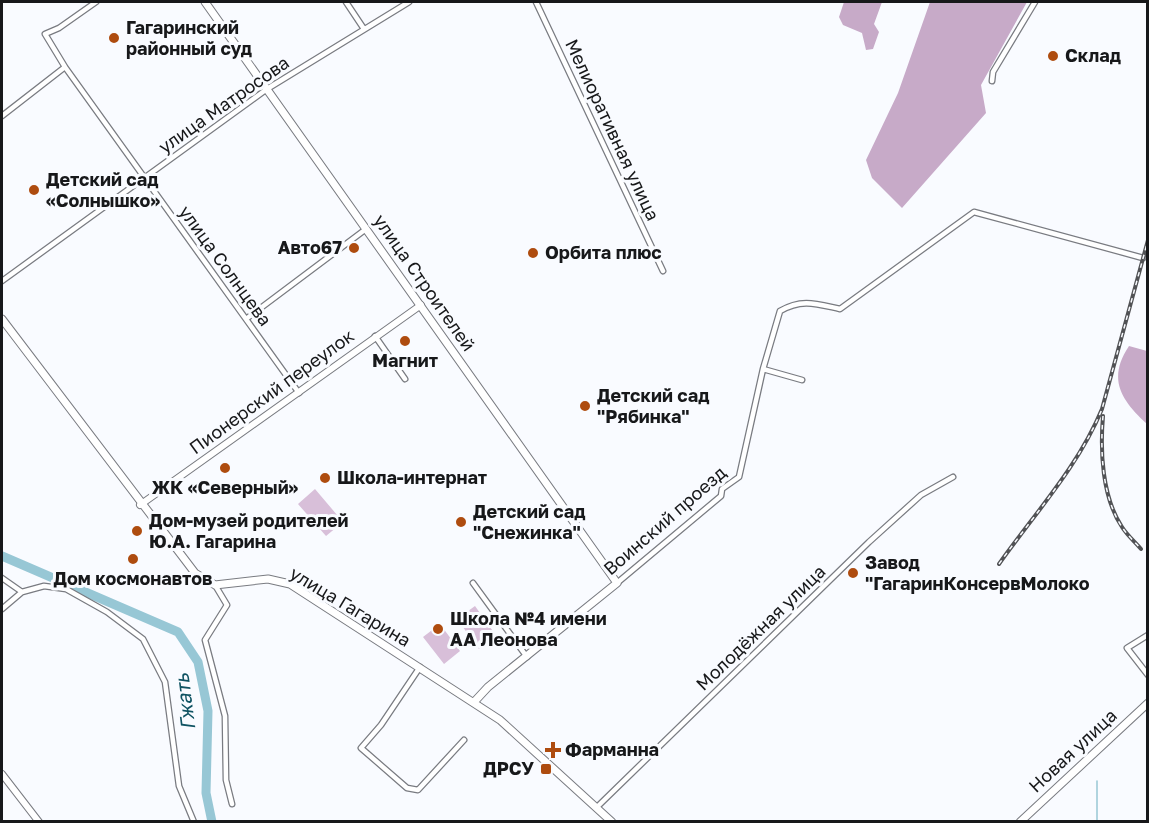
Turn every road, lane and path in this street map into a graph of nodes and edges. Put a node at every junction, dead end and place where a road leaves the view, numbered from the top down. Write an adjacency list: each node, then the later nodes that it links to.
1 (96, 2): 8 (street, улица Солнцева)
2 (206, 2): 10 (main road, улица Строителей)
3 (346, 2): 7 (street)
4 (409, 2): 7 (street, улица Матросова)
5 (536, 2): 15 (street, Мелиоративная улица)
6 (1035, 2): 9 (street)
7 (364, 29): 10 (street, улица Матросова)
8 (66, 67): 11 (street); 12 (street, улица Солнцева)
9 (992, 81)
10 (267, 89): 12 (street, улица Матросова); 13 (main road, улица Строителей)
11 (2, 116)
12 (145, 177): 16 (street, улица Матросова); 19 (street, улица Солнцева)
13 (366, 229): 17 (main road, улица Строителей); 19 (street)
14 (1143, 258): 21 (street, Воинский проезд)
15 (663, 271)
16 (2, 280)
17 (421, 305): 20 (street, Пионерский переулок); 29 (main road, улица Строителей)
18 (2, 319): 26 (main road)
19 (246, 319): 24 (street, улица Солнцева)
20 (375, 336): 22 (street); 24 (street, Пионерский переулок)
21 (763, 369): 23 (street); 29 (street, Воинский проезд)
22 (405, 379)
23 (802, 380)
24 (299, 393): 26 (street, Пионерский переулок)
25 (953, 477): 42 (street, Молодёжная улица)
26 (140, 505): 30 (main road)
27 (2, 578): 31 (street)
28 (473, 583): 34 (street)
29 (617, 583): 34 (main road, Воинский проезд)
30 (215, 585): 35 (main road, улица Гагарина); 41 (street)
31 (22, 592): 32 (street); 44 (street)
32 (2, 609)
33 (1148, 635): 36 (street)
34 (527, 657): 37 (main road, Воинский проезд)
35 (420, 668): 37 (main road, улица Гагарина); 39 (street)
36 (1148, 675)
37 (474, 701): 42 (main road, улица Гагарина)
38 (1148, 703): 46 (main road, Новая улица)
39 (464, 740)
40 (2, 774): 43 (street)
41 (232, 804)
42 (596, 808): 45 (main road, улица Гагарина)
43 (39, 822)
44 (194, 822)
45 (612, 822)
46 (1020, 822)

